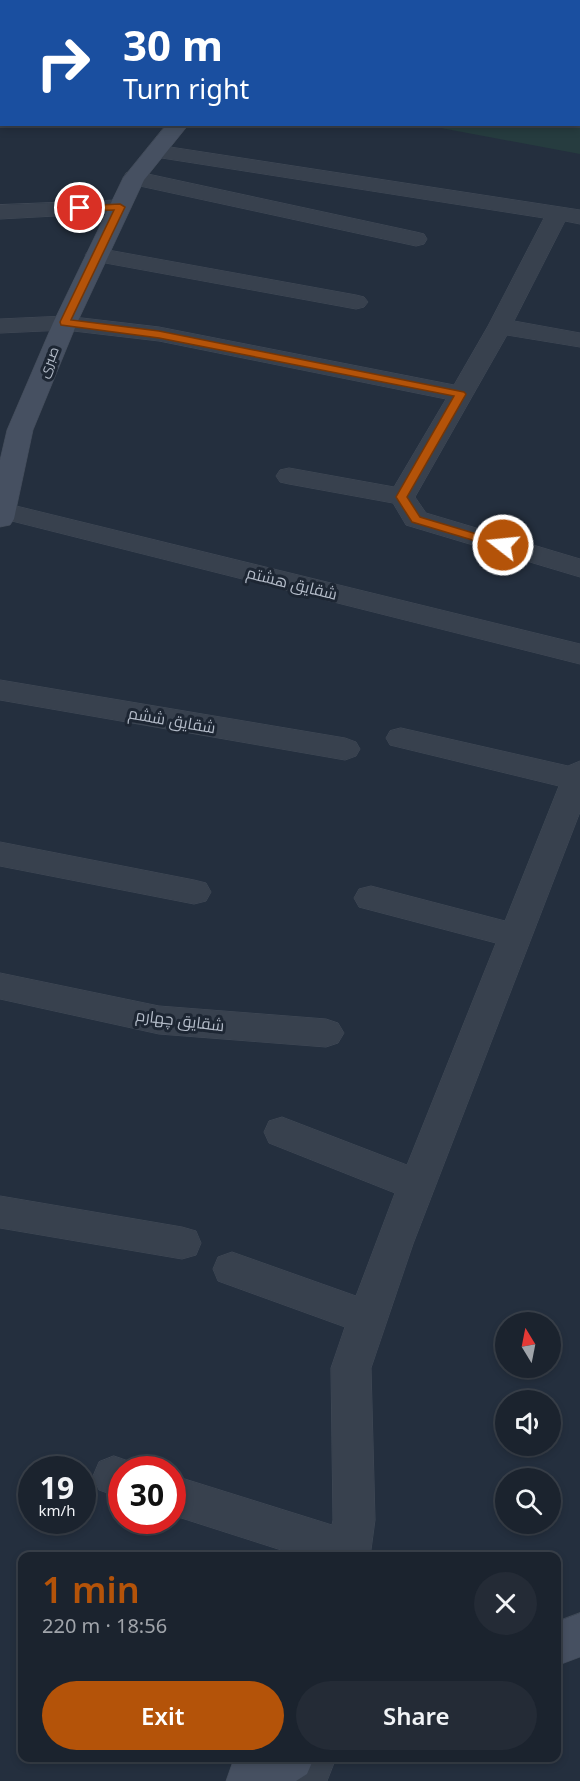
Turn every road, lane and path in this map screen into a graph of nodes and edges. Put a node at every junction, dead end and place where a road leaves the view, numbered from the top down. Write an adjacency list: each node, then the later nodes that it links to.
1 (177, 126): 2 (street, صبری)
2 (157, 151): 3 (street, صبری); 6 (street)
3 (134, 178): 4 (street, صبری); 7 (street)
4 (120, 207): 5 (street); 8 (street, صبری)
5 (0, 212)
6 (568, 215): 12 (street)
7 (416, 239)
8 (97, 255): 9 (street); 10 (street, صبری)
9 (356, 302)
10 (64, 322): 11 (street); 14 (street); 16 (street, صبری)
11 (0, 326)
12 (500, 326): 13 (street); 14 (street)
13 (580, 340)
14 (460, 394): 17 (street)
15 (289, 476): 17 (street)
16 (5, 479): 18 (street, صبری)
17 (402, 497): 19 (street)
18 (2, 515): 20 (street, شقایق هشتم)
19 (576, 559)
20 (580, 654)
21 (0, 690): 23 (street, شقایق ششم)
22 (401, 738): 24 (street)
23 (345, 749)
24 (578, 776): 28 (street)
25 (0, 854): 26 (street)
26 (194, 892)
27 (371, 898): 28 (street)
28 (515, 936): 32 (street)
29 (0, 986): 30 (street, شقایق چهارم)
30 (326, 1033)
31 (282, 1132): 32 (street)
32 (417, 1185): 36 (street)
33 (0, 1212): 34 (street)
34 (182, 1243)
35 (232, 1269): 36 (street)
36 (369, 1318): 39 (street)
37 (186, 1500): 38 (street)
38 (343, 1552)
39 (349, 1552)
40 (580, 1635): 41 (street)
41 (561, 1642)
42 (284, 1762): 44 (street)
43 (311, 1762): 45 (street)
44 (249, 1781)
45 (304, 1781)

